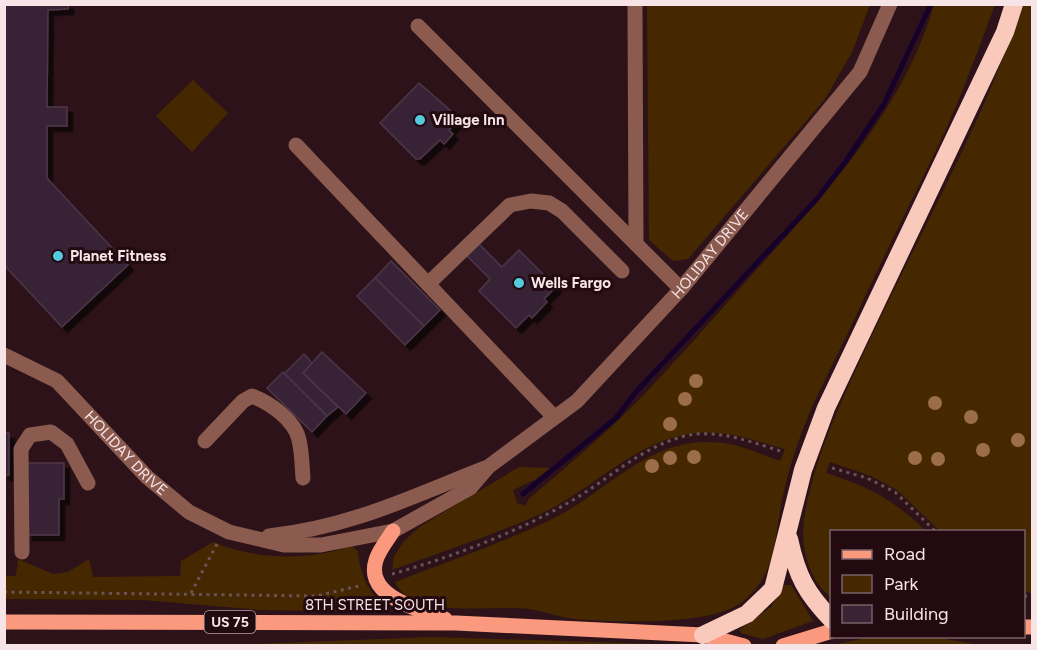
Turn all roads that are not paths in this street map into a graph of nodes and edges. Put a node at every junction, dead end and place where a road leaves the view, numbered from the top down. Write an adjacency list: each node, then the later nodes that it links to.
1 (635, 4): 6 (street)
2 (890, 4): 9 (street, HOLIDAY DRIVE)
3 (1014, 4): 17 (highway)
4 (418, 26): 6 (street)
5 (296, 145): 8 (street)
6 (636, 244): 9 (street)
7 (622, 271): 8 (street)
8 (428, 284): 11 (street)
9 (681, 289): 11 (street, HOLIDAY DRIVE)
10 (4, 355): 18 (street, HOLIDAY DRIVE)
11 (554, 417): 13 (street, HOLIDAY DRIVE)
12 (205, 441): 14 (street)
13 (488, 467): 16 (street, HOLIDAY DRIVE); 18 (street, HOLIDAY DRIVE)
14 (303, 478)
15 (88, 483): 19 (street)
16 (393, 531): 18 (street, HOLIDAY DRIVE); 22 (main road)
17 (788, 535): 20 (highway); 24 (highway)
18 (255, 538)
19 (22, 552)
20 (830, 619)
21 (4, 622): 22 (main road, 8TH STREET SOUTH / US 75)
22 (456, 623): 24 (main road, 8TH STREET SOUTH / US 75)
23 (830, 631): 26 (main road)
24 (703, 634): 25 (main road, 8TH STREET SOUTH / US 75)
25 (744, 645)
26 (783, 645)

